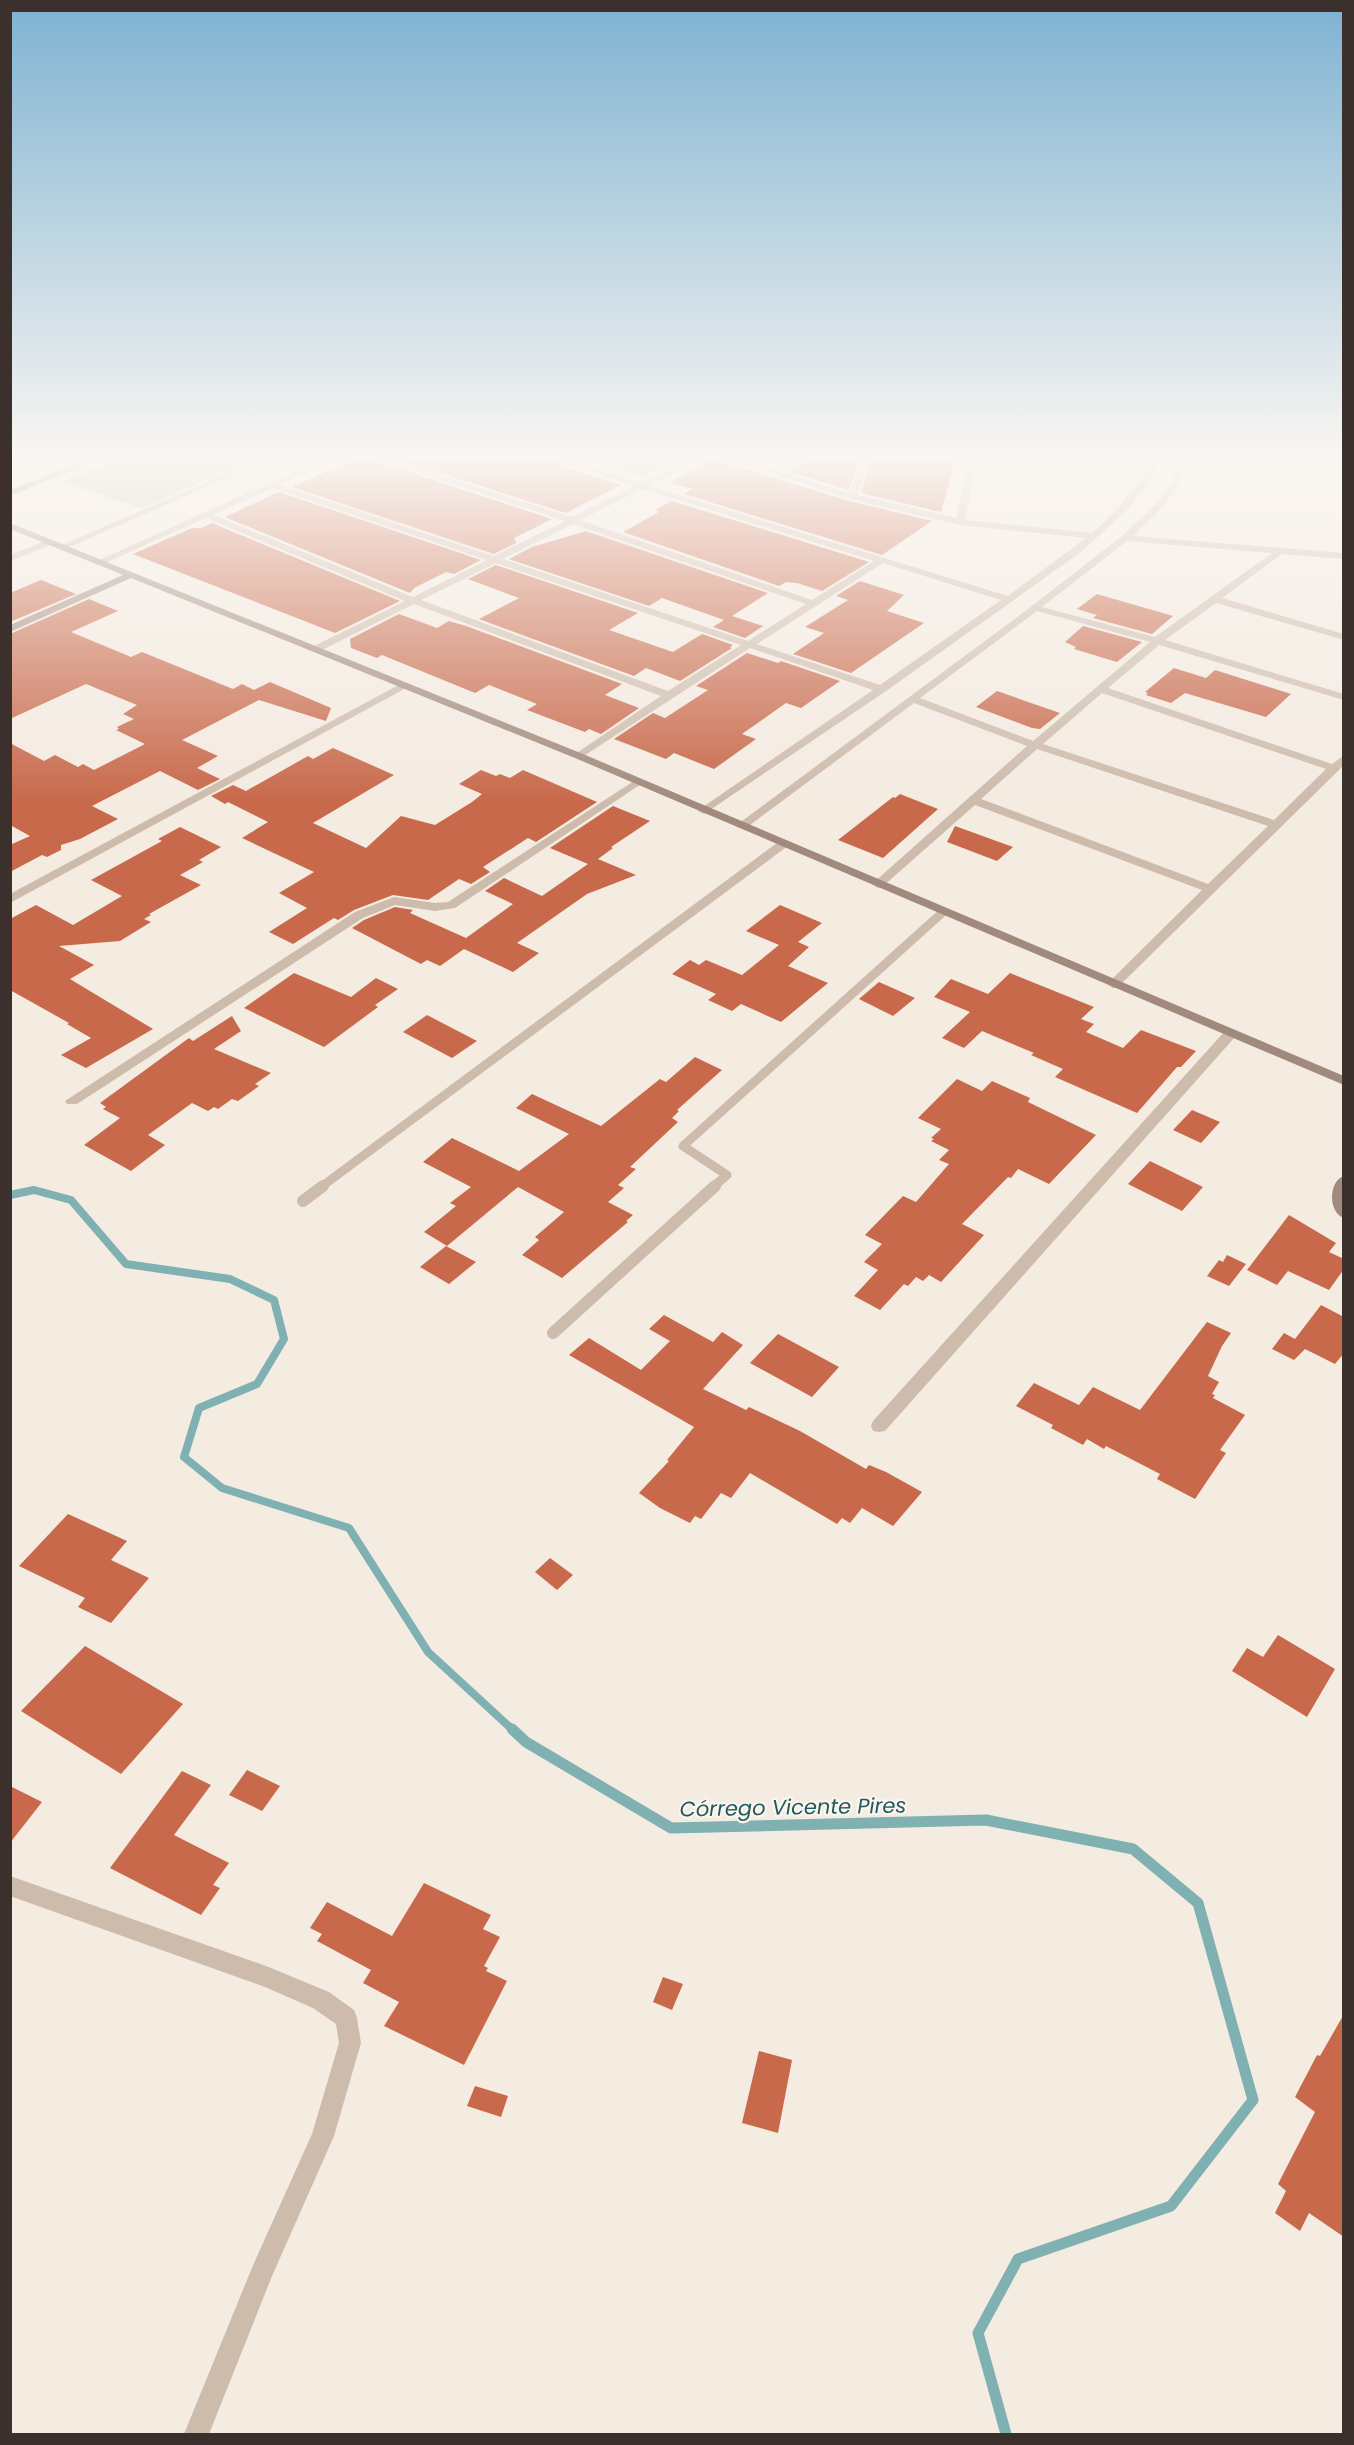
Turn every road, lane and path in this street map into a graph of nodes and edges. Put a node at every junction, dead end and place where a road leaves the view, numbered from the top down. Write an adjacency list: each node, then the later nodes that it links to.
1 (350, 574): 13 (street)
2 (466, 574): 13 (street)
3 (536, 574): 19 (street)
4 (729, 574): 14 (street)
5 (859, 574): 14 (street)
6 (930, 574): 11 (street)
7 (1042, 574): 11 (street)
8 (1079, 574): 15 (street)
9 (1248, 574): 12 (street)
10 (131, 575): 16 (street); 20 (street)
11 (1008, 599): 21 (street)
12 (1214, 599): 17 (street); 18 (street)
13 (412, 600): 20 (street); 26 (street)
14 (813, 603): 19 (street)
15 (1035, 608): 18 (street); 22 (street)
16 (10, 629)
17 (1344, 637)
18 (1157, 641): 25 (street); 27 (street)
19 (747, 646): 24 (street); 26 (street)
20 (316, 649): 23 (street)
21 (932, 654): 22 (street); 24 (street)
22 (959, 664): 28 (street)
23 (404, 685): 30 (street); 41 (street)
24 (882, 689): 35 (street)
25 (1100, 689): 29 (street); 32 (street)
26 (669, 695): 30 (street)
27 (1344, 697)
28 (912, 699): 29 (street); 37 (street)
29 (1035, 745): 34 (street); 36 (street)
30 (579, 756): 33 (street)
31 (1344, 758): 32 (street)
32 (1334, 768): 36 (street)
33 (637, 782): 35 (street); 46 (street)
34 (973, 800): 39 (street); 40 (street)
35 (704, 811): 37 (street)
36 (1276, 825): 40 (street)
37 (742, 826): 38 (street)
38 (783, 844): 39 (street); 48 (lane)
39 (878, 884): 42 (street)
40 (1210, 889): 43 (street)
41 (10, 899)
42 (942, 912): 43 (street); 50 (lane)
43 (1113, 984): 44 (street)
44 (1230, 1034): 45 (street); 51 (street)
45 (1344, 1081)
46 (72, 1101)
47 (1344, 1181): 49 (street)
48 (303, 1201)
49 (1344, 1212)
50 (553, 1333)
51 (879, 1426)
52 (10, 1886): 53 (street)
53 (197, 2434)

